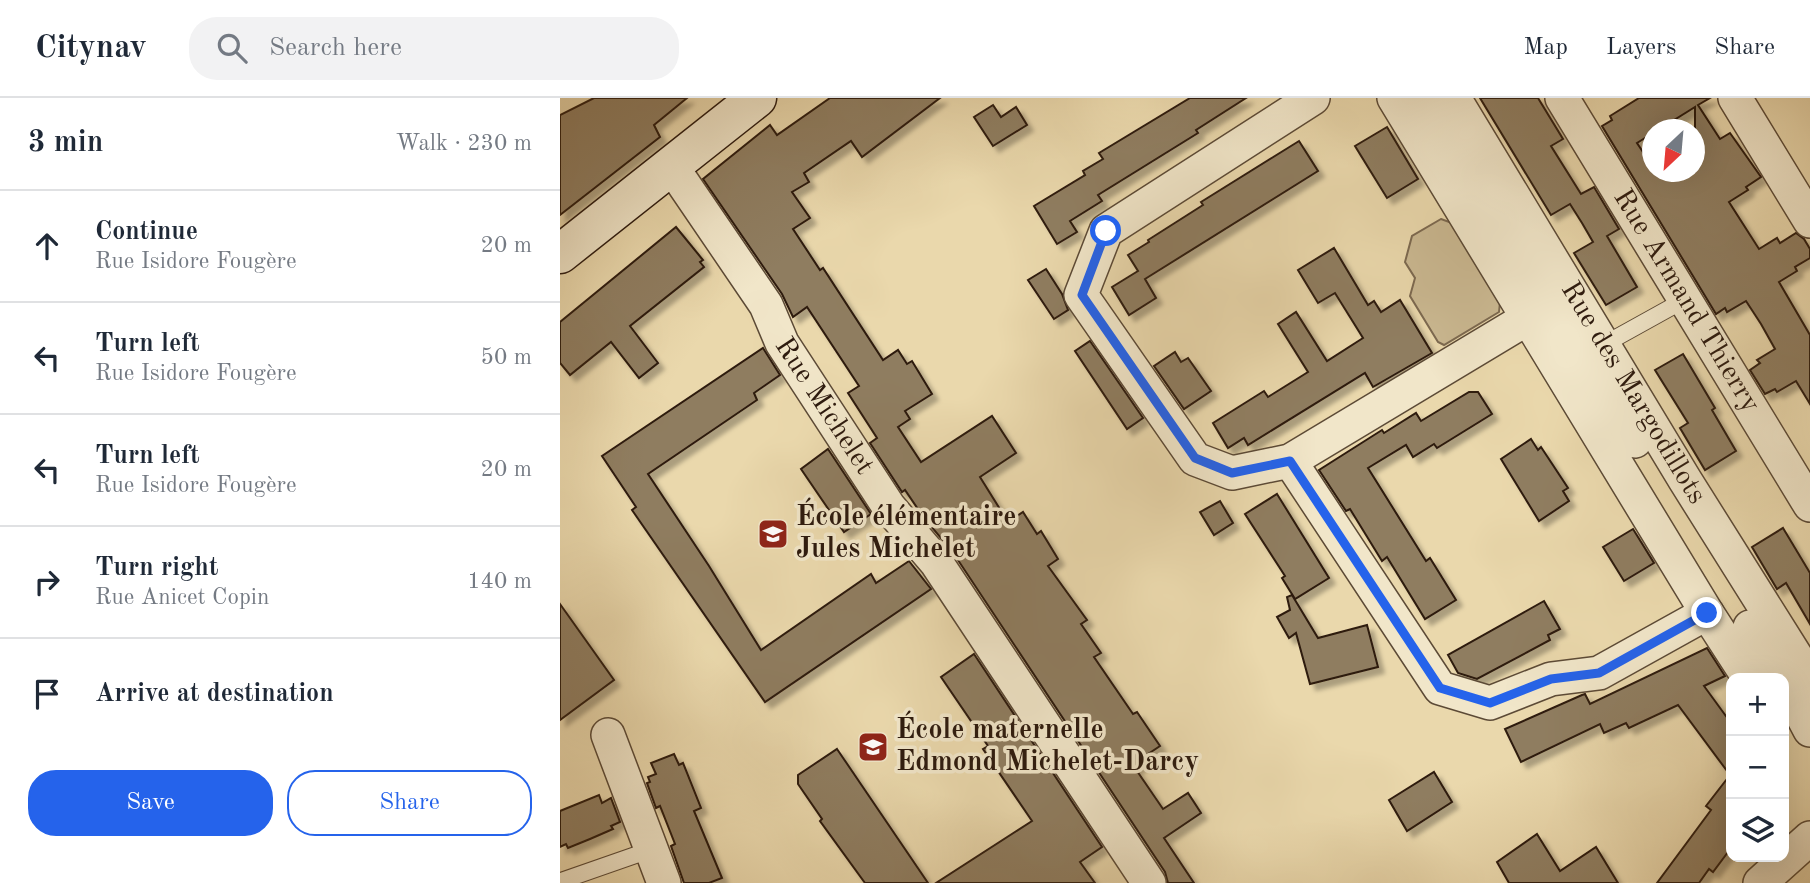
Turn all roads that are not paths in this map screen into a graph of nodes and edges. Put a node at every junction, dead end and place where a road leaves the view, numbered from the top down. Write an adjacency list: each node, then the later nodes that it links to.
1 (757, 98): 8 (main road)
2 (1394, 98): 12 (street, Rue des Margodillots)
3 (1423, 98): 18 (street, Rue des Margodillots)
4 (1454, 98): 13 (street, Rue des Margodillots)
5 (1562, 98): 11 (street, Rue Armand Thierry)
6 (1735, 98): 9 (street)
7 (1301, 101): 14 (street)
8 (672, 167): 10 (main road); 24 (street, Rue Michelet)
9 (1810, 221)
10 (560, 254)
11 (1686, 299): 13 (lane); 15 (street, Rue Armand Thierry)
12 (1528, 318): 14 (street); 16 (street, Rue des Margodillots)
13 (1603, 345): 18 (street, Rue des Margodillots)
14 (1290, 461): 16 (street)
15 (1810, 505)
16 (1707, 613): 17 (street, Rue des Margodillots)
17 (1746, 673)
18 (1800, 692)
19 (608, 735): 21 (street)
20 (1810, 838): 25 (street)
21 (650, 850): 22 (lane); 23 (street)
22 (561, 881)
23 (664, 883)
24 (1149, 883)
25 (1760, 883)

